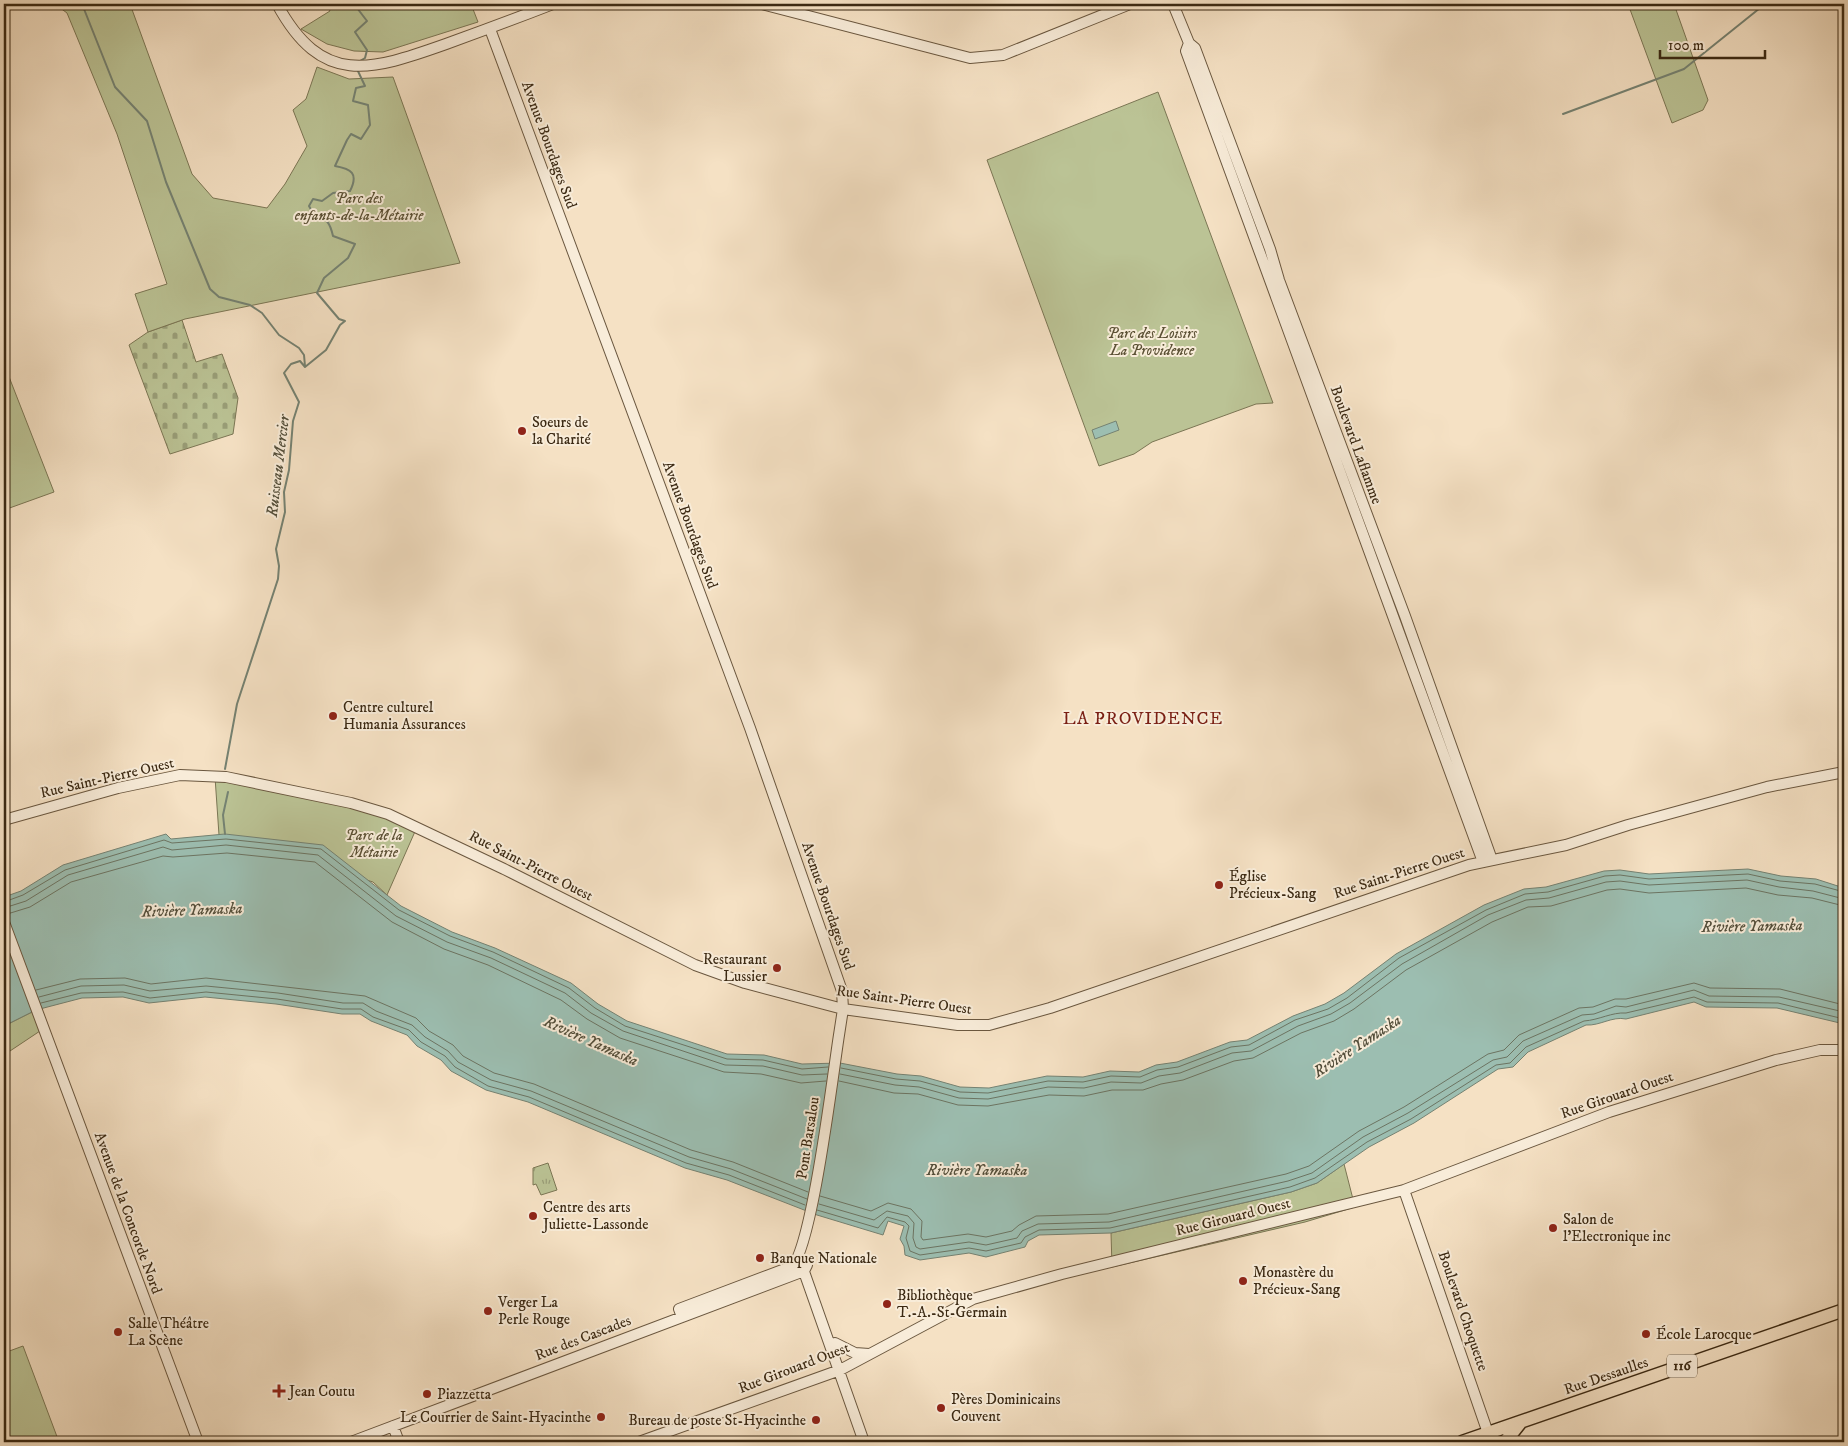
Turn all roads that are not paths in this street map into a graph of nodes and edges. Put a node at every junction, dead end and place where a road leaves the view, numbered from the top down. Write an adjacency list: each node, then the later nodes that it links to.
1 (277, 4): 6 (street)
2 (553, 4): 6 (street)
3 (762, 4): 4 (street)
4 (1130, 4)
5 (1173, 4): 9 (street, Boulevard Laflamme)
6 (490, 29): 11 (street, Avenue Bourdages Sud)
7 (1844, 772): 9 (street, Rue Saint-Pierre Ouest)
8 (4, 820): 11 (street, Rue Saint-Pierre Ouest)
9 (1488, 861): 11 (street, Rue Saint-Pierre Ouest)
10 (4, 922): 24 (street, Avenue de la Concorde Nord)
11 (843, 1009): 12 (street, Avenue Bourdages Sud)
12 (840, 1035): 15 (street, Pont Barsalou)
13 (1844, 1050): 14 (street, Rue Girouard Ouest)
14 (1404, 1190): 19 (street, Rue Girouard Ouest); 23 (street, Boulevard Choquette)
15 (803, 1264): 17 (street, Rue des Cascades); 17 (street); 18 (street); 20 (street)
16 (1844, 1310): 21 (main road, Rue Dessaulles / 116)
17 (681, 1313): 22 (street, Rue des Cascades)
18 (835, 1343): 19 (street); 20 (street)
19 (869, 1354): 20 (street, Rue Girouard Ouest)
20 (840, 1370): 27 (street, Rue Girouard Ouest); 28 (street)
21 (1520, 1422): 23 (main road, Rue Dessaulles / 116); 30 (main road)
22 (393, 1426): 25 (street, Rue des Cascades); 26 (street)
23 (1490, 1438): 29 (main road, Rue Dessaulles / 116)
24 (198, 1442)
25 (351, 1442)
26 (398, 1442)
27 (640, 1442)
28 (864, 1442)
29 (1462, 1442)
30 (1505, 1442)

